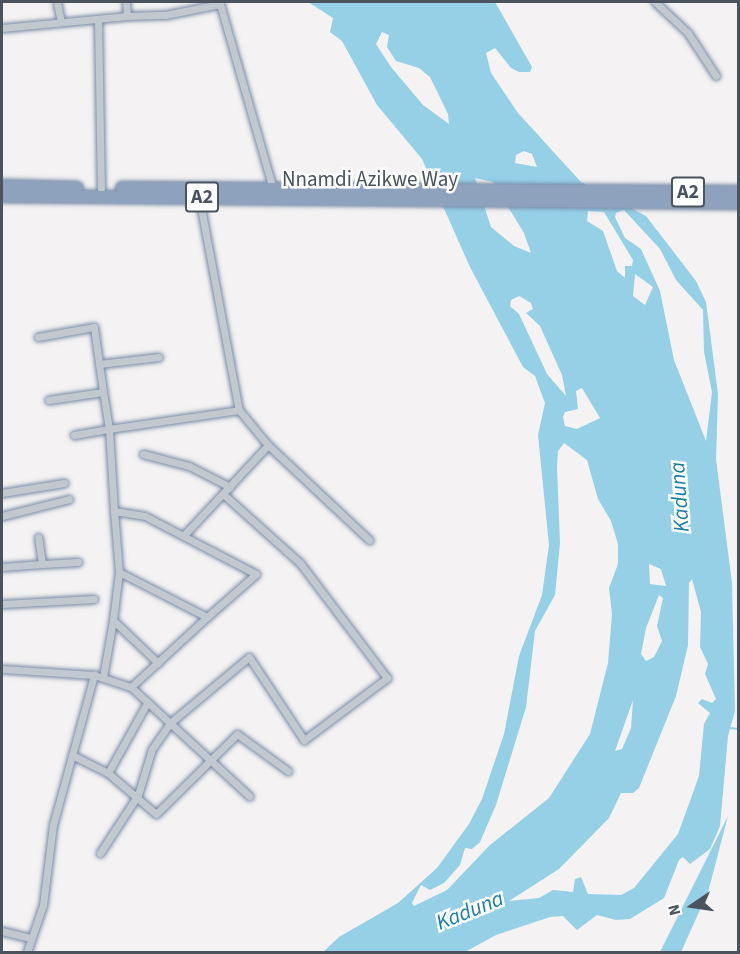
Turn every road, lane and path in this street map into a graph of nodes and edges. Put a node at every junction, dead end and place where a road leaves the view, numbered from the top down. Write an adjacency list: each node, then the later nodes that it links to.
1 (57, 2): 6 (street)
2 (126, 2): 4 (street)
3 (655, 2): 8 (street)
4 (127, 16): 5 (street); 11 (street)
5 (98, 20): 6 (street); 10 (street)
6 (61, 22): 7 (street)
7 (2, 28)
8 (716, 76)
9 (2, 186): 10 (highway, Nnamdi Azikwe Way / A2)
10 (101, 189): 11 (highway, Nnamdi Azikwe Way / A2)
11 (273, 189): 13 (highway, Nnamdi Azikwe Way / A2)
12 (738, 192): 15 (highway, Nnamdi Azikwe Way / A2)
13 (403, 194): 15 (highway, Nnamdi Azikwe Way / A2); 16 (highway, Nnamdi Azikwe Way / A2)
14 (2, 196): 16 (highway, Nnamdi Azikwe Way / A2)
15 (637, 196): 17 (highway, Nnamdi Azikwe Way / A2)
16 (199, 197): 23 (street)
17 (738, 203)
18 (38, 337): 20 (street)
19 (159, 357): 20 (street)
20 (99, 364): 21 (street)
21 (103, 392): 22 (street); 24 (street)
22 (49, 400)
23 (239, 410): 24 (street); 26 (street)
24 (109, 429): 25 (street); 33 (street)
25 (74, 435)
26 (268, 445): 29 (street); 37 (street)
27 (143, 454): 29 (street)
28 (64, 483): 30 (street)
29 (230, 487): 31 (street)
30 (2, 493)
31 (223, 494): 35 (street); 52 (street)
32 (69, 499): 34 (street)
33 (114, 511): 35 (street); 41 (street)
34 (2, 516)
35 (185, 534): 44 (street)
36 (38, 537): 39 (street)
37 (369, 540)
38 (78, 562): 39 (street)
39 (42, 564): 40 (street)
40 (2, 567)
41 (119, 572): 44 (street); 45 (street)
42 (94, 599): 43 (street)
43 (2, 604)
44 (207, 617): 46 (street)
45 (113, 620): 46 (street); 49 (street)
46 (158, 663): 50 (street)
47 (2, 669): 48 (street)
48 (94, 675): 49 (street); 53 (street)
49 (102, 677): 50 (street)
50 (131, 687): 51 (street)
51 (147, 703): 52 (street); 56 (street)
52 (170, 723): 54 (street); 57 (street)
53 (72, 755): 56 (street); 61 (street)
54 (210, 760): 55 (street); 57 (street); 58 (street)
55 (288, 771)
56 (108, 773): 57 (street)
57 (138, 795): 59 (street)
58 (249, 796)
59 (100, 853)
60 (2, 931): 61 (street)
61 (31, 938): 62 (street)
62 (27, 952)

